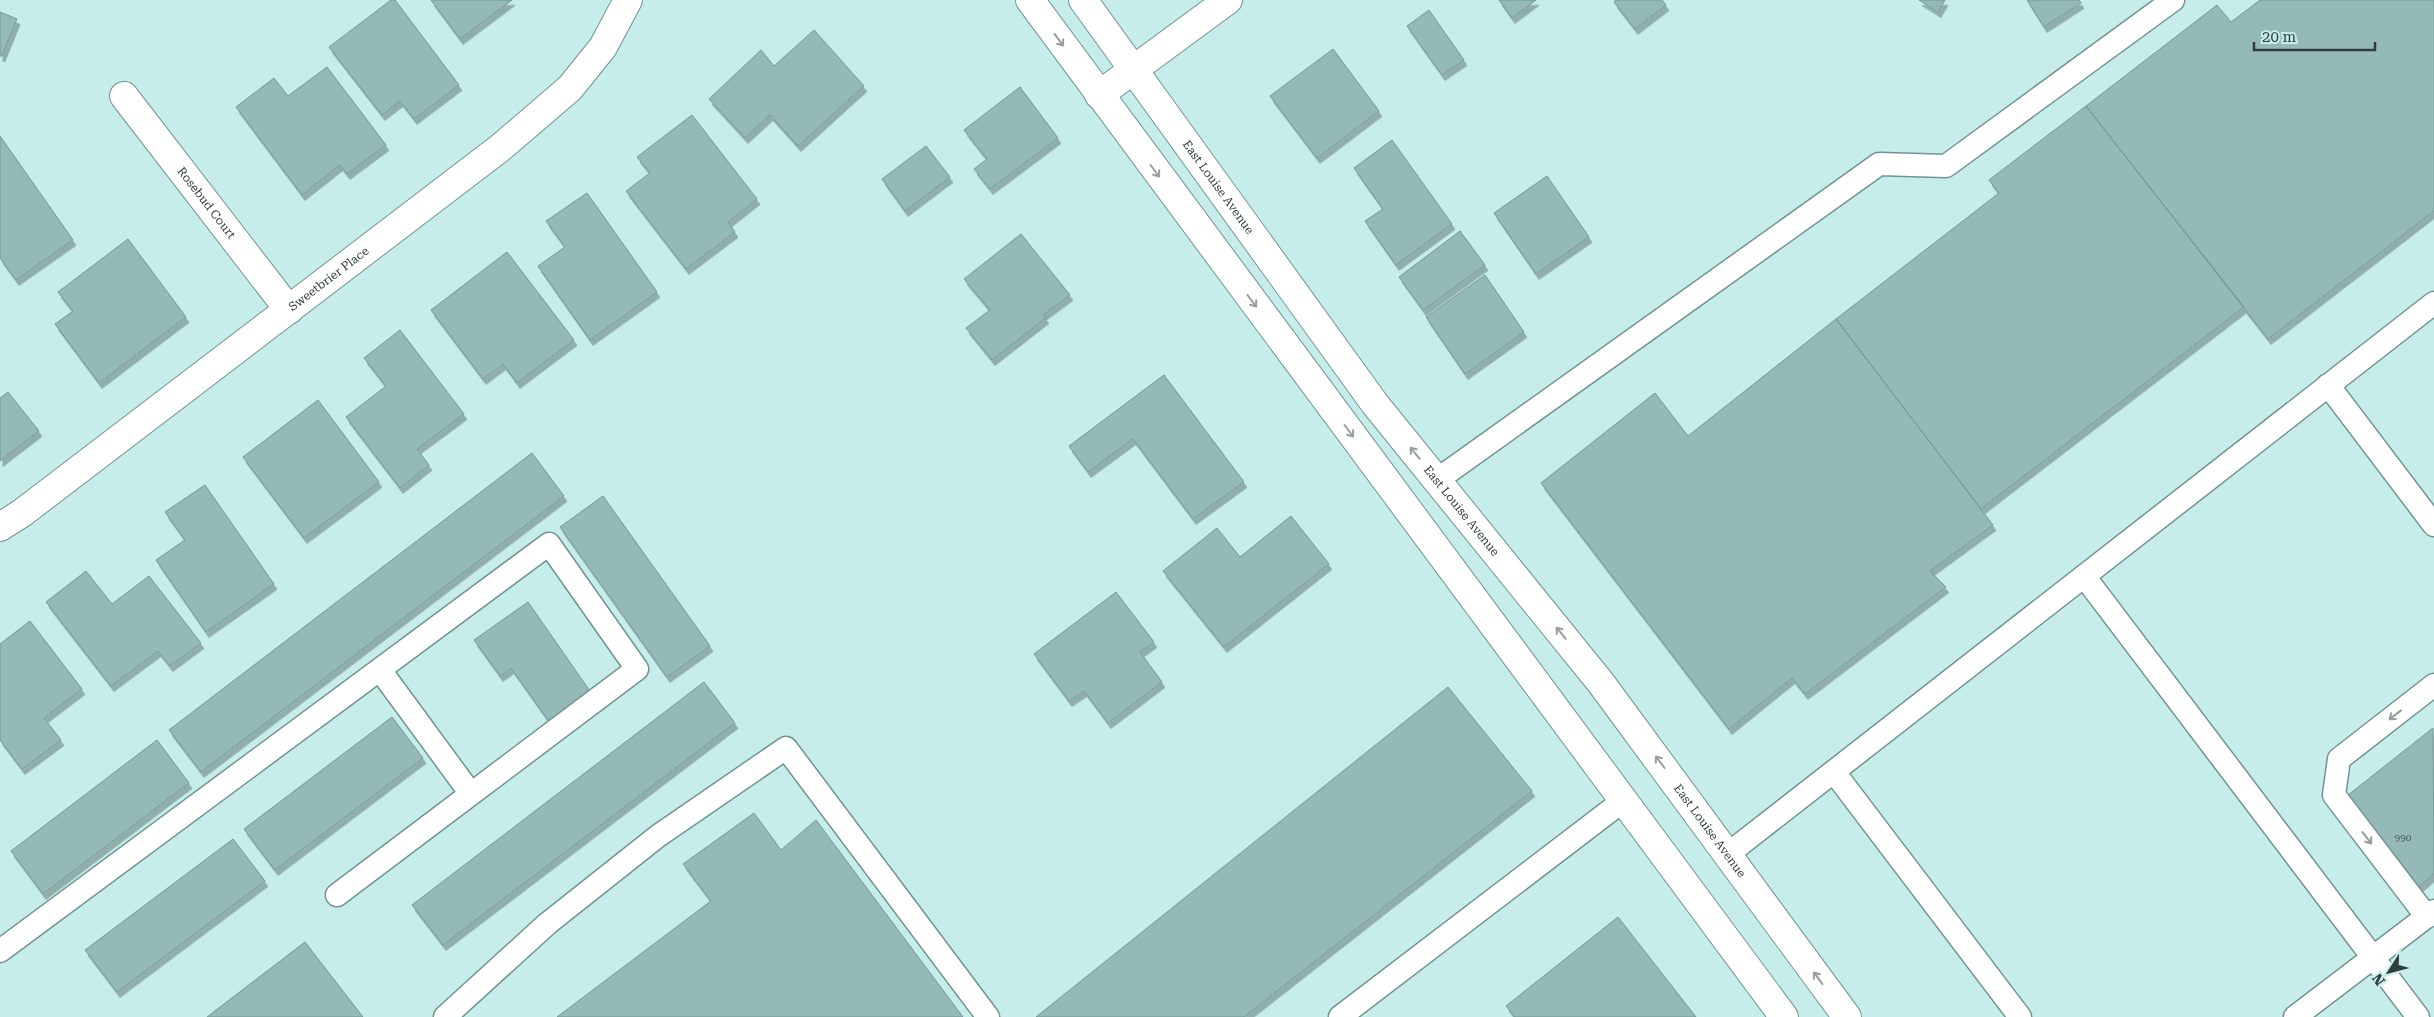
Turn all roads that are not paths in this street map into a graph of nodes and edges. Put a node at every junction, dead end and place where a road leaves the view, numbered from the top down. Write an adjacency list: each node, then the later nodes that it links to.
1 (628, 0): 10 (street, Sweetbrier Place)
2 (1030, 0): 7 (street, one-way to 7)
3 (1083, 0): 6 (street, East Louise Avenue)
4 (1228, 0): 6 (street)
5 (2173, 0): 12 (lane)
6 (1133, 71): 7 (street); 12 (street, East Louise Avenue, one-way to 6)
7 (1099, 95): 20 (street, one-way to 20)
8 (124, 96): 10 (street, Rosebud Court)
9 (2434, 303): 11 (lane)
10 (288, 310): 14 (street, Sweetbrier Place)
11 (2328, 386): 13 (lane); 15 (lane)
12 (1437, 480): 21 (street, East Louise Avenue, one-way to 12)
13 (2434, 525)
14 (0, 527)
15 (2084, 576): 18 (lane); 25 (lane)
16 (380, 670): 19 (lane); 19 (lane); 24 (lane)
17 (2434, 686): 23 (lane, one-way to 23)
18 (1834, 772): 21 (lane); 31 (lane)
19 (471, 794): 22 (lane)
20 (1624, 800): 28 (lane); 29 (street)
21 (1728, 854): 30 (street, East Louise Avenue, one-way to 21)
22 (337, 895)
23 (2430, 914): 25 (lane)
24 (0, 951)
25 (2373, 958): 32 (lane); 33 (lane)
26 (445, 1017): 27 (lane)
27 (988, 1017)
28 (1340, 1017)
29 (1784, 1017)
30 (1847, 1017)
31 (2020, 1017)
32 (2295, 1017)
33 (2418, 1017)

